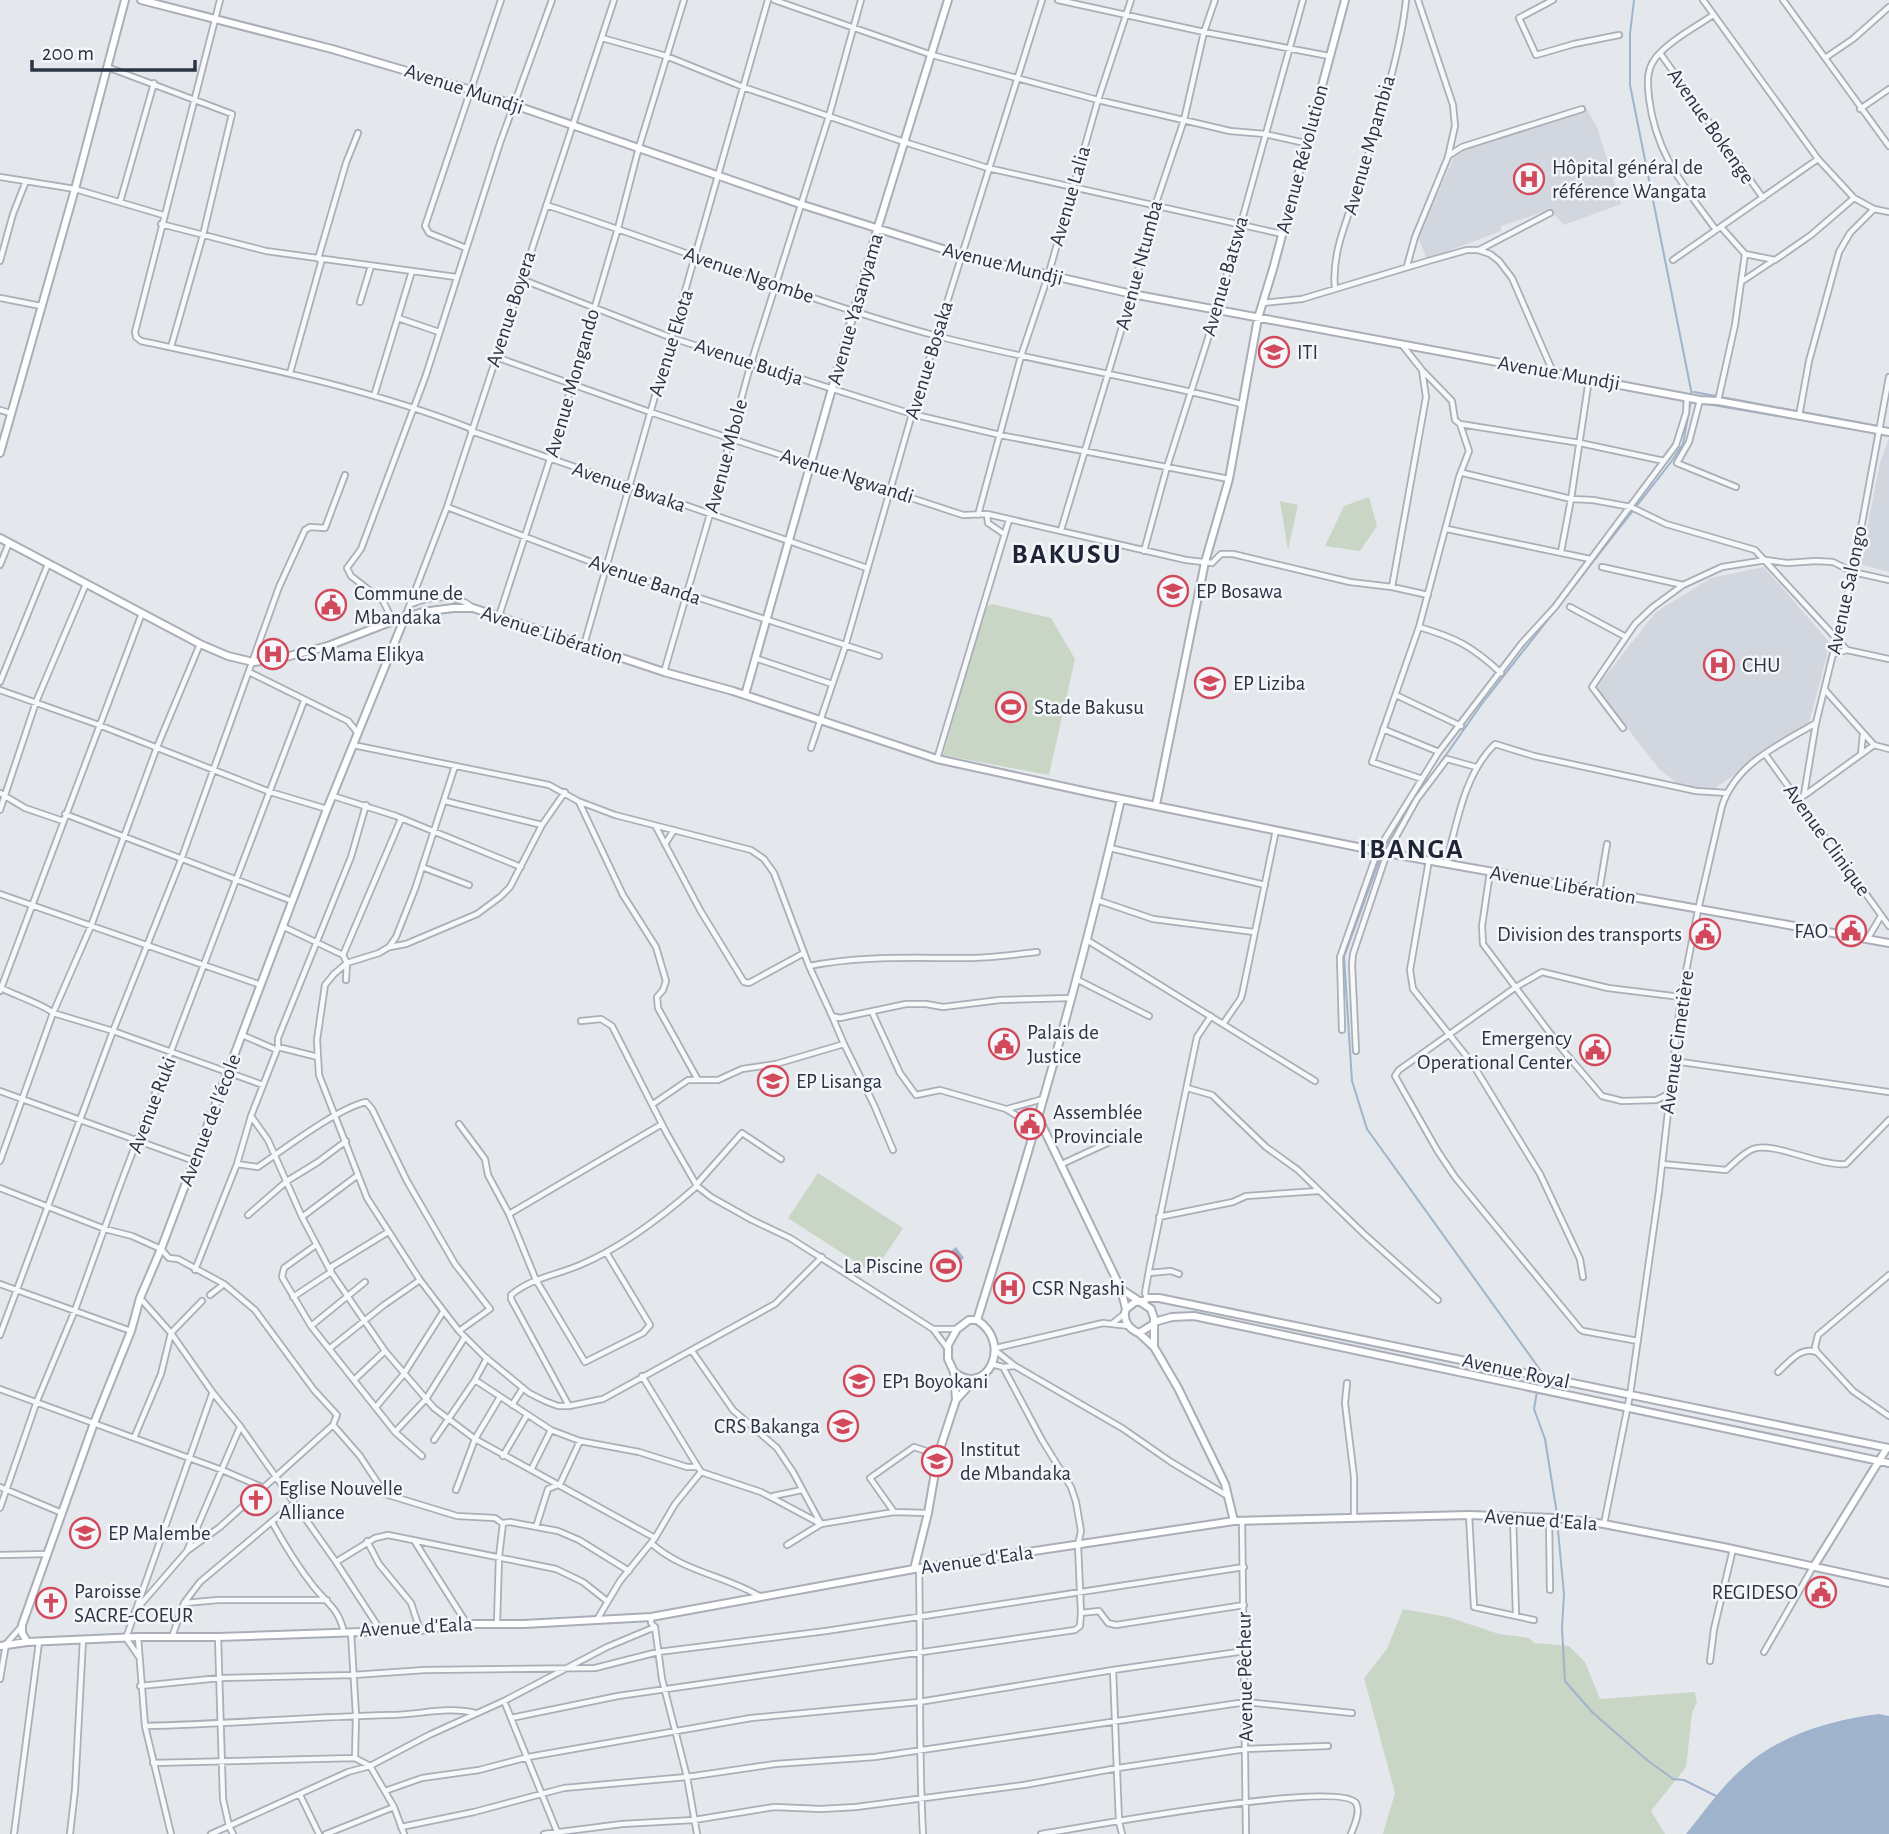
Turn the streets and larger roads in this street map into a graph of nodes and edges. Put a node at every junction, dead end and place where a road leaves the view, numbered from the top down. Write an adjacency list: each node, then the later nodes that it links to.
1 (125, 0): 38 (street)
2 (141, 0): 23 (street, Avenue Mundji)
3 (220, 0): 27 (street, Avenue Bwaka)
4 (501, 0): 43 (street)
5 (552, 0): 46 (street)
6 (614, 0): 31 (street, Avenue Boyera)
7 (684, 0): 35 (street, Avenue Mongando)
8 (768, 0): 41 (street, Avenue Ekota)
9 (774, 0): 28 (street)
10 (861, 0): 28 (street, Avenue Mbole)
11 (948, 0): 34 (street, Avenue Yasanyama)
12 (1042, 0): 39 (street, Avenue Bosaka)
13 (1058, 0): 25 (street)
14 (1131, 0): 25 (street, Avenue Lalia)
15 (1215, 0): 29 (street, Avenue Ntumba)
16 (1303, 0): 32 (street, Avenue Batswa)
17 (1345, 0): 36 (street, Avenue Révolution)
18 (1406, 0): 100 (street, Avenue Mpambia)
19 (1418, 0): 58 (street)
20 (1553, 0): 30 (street)
21 (1703, 0): 26 (street)
22 (1783, 0): 37 (street)
23 (170, 4): 27 (street, Avenue Mundji)
24 (1889, 7): 37 (street)
25 (1127, 15): 29 (street); 45 (street, Avenue Lalia)
26 (1713, 15): 33 (street); 59 (street)
27 (216, 19): 43 (street, Avenue Mundji); 44 (street, Avenue Bwaka)
28 (852, 28): 34 (street); 49 (street, Avenue Mbole)
29 (1204, 32): 32 (street); 50 (street, Avenue Ntumba)
30 (1619, 36)
31 (602, 38): 35 (street); 51 (street, Avenue Boyera)
32 (1290, 47): 36 (street); 53 (street, Avenue Batswa)
33 (1660, 53): 66 (street, Avenue Bokenge); 79 (street)
34 (932, 55): 39 (street); 54 (street, Avenue Yasanyama)
35 (666, 56): 41 (street); 57 (street, Avenue Mongando)
36 (1329, 56): 55 (street, Avenue Révolution)
37 (1825, 58): 48 (street)
38 (107, 67): 40 (street); 65 (street)
39 (1017, 79): 45 (street); 60 (street, Avenue Bosaka)
40 (154, 83): 44 (street); 68 (street)
41 (743, 87): 49 (street); 61 (street, Avenue Ekota)
42 (1889, 89): 48 (street)
43 (471, 90): 46 (street, Avenue Mundji); 83 (street)
44 (195, 99): 75 (street, Avenue Bwaka); 82 (street)
45 (1098, 100): 50 (street); 64 (street, Avenue Lalia)
46 (515, 105): 51 (street, Avenue Mundji); 83 (street)
47 (1582, 109): 58 (street)
48 (1860, 109): 56 (street)
49 (830, 116): 54 (street); 69 (street, Avenue Mbole)
50 (1184, 120): 53 (street); 71 (street, Avenue Ntumba)
51 (572, 124): 57 (street, Avenue Mundji); 70 (street, Avenue Boyera)
52 (358, 133): 88 (street)
53 (1265, 134): 55 (street); 76 (street, Avenue Batswa)
54 (904, 142): 60 (street); 80 (street, Avenue Yasanyama)
55 (1305, 143): 81 (street, Avenue Révolution)
56 (1889, 146)
57 (639, 147): 61 (street, Avenue Mundji); 78 (street, Avenue Mongando)
58 (1448, 157): 93 (street)
59 (1818, 159): 66 (street); 67 (street)
60 (988, 168): 64 (street); 86 (street, Avenue Bosaka)
61 (719, 176): 69 (street, Avenue Mundji); 87 (street, Avenue Ekota)
62 (0, 177): 63 (street)
63 (26, 181): 65 (street); 91 (street)
64 (1073, 187): 71 (street); 95 (street, Avenue Lalia)
65 (75, 189): 68 (street); 105 (street)
66 (1763, 198): 79 (street)
67 (1854, 198): 72 (street); 90 (street)
68 (120, 202): 75 (street)
69 (800, 204): 80 (street, Avenue Mundji); 99 (street, Avenue Mbole)
70 (546, 205): 78 (street, Avenue Ngombe); 97 (street, Avenue Boyera)
71 (1155, 206): 76 (street); 101 (street, Avenue Ntumba)
72 (1874, 209): 73 (street); 137 (street)
73 (1889, 212)
74 (1550, 213): 84 (street)
75 (163, 215): 77 (street, Avenue Bwaka)
76 (1240, 223): 81 (street); 107 (street, Avenue Batswa)
77 (161, 224): 82 (street); 115 (street, Avenue Bwaka)
78 (618, 228): 87 (street, Avenue Ngombe); 106 (street, Avenue Mongando)
79 (1719, 229): 85 (street); 89 (street)
80 (877, 230): 86 (street, Avenue Mundji); 108 (street, Avenue Yasanyama)
81 (1282, 234): 104 (street, Avenue Révolution)
82 (202, 235): 88 (street); 115 (street)
83 (466, 248): 96 (street)
84 (1478, 250): 93 (street); 120 (street)
85 (1745, 254): 90 (street); 98 (street)
86 (962, 255): 95 (street, Avenue Mundji); 112 (street, Avenue Bosaka)
87 (696, 258): 99 (street, Avenue Ngombe); 113 (street, Avenue Ekota)
88 (320, 259): 92 (street); 121 (street)
89 (1673, 260)
90 (1775, 260): 98 (street)
91 (0, 261)
92 (371, 266): 94 (street); 103 (street)
93 (1406, 267): 100 (street)
94 (412, 271): 96 (street); 109 (street)
95 (1048, 276): 101 (street, Avenue Mundji); 116 (street, Avenue Lalia)
96 (456, 277): 111 (street)
97 (521, 279): 106 (street, Avenue Budja); 117 (street, Avenue Boyera)
98 (1741, 282): 130 (street)
99 (775, 284): 108 (street, Avenue Ngombe); 118 (street, Avenue Mbole)
100 (1335, 289): 104 (street)
101 (1132, 294): 107 (street, Avenue Mundji); 122 (street, Avenue Ntumba)
102 (0, 298): 105 (street)
103 (360, 302)
104 (1263, 303): 110 (street, Avenue Révolution)
105 (41, 306): 135 (street)
106 (594, 307): 113 (street, Avenue Budja); 125 (street, Avenue Mongando)
107 (1217, 310): 110 (street, Avenue Mundji); 127 (street, Avenue Batswa)
108 (855, 311): 112 (street, Avenue Ngombe); 126 (street, Avenue Yasanyama)
109 (397, 318): 111 (street); 128 (street)
110 (1258, 318): 114 (street, Avenue Mundji); 131 (street, Avenue Révolution)
111 (439, 332): 132 (street)
112 (936, 336): 116 (street, Avenue Ngombe); 136 (street, Avenue Bosaka)
113 (672, 338): 118 (street, Avenue Budja); 134 (street, Avenue Ekota)
114 (1403, 346): 119 (street); 120 (street, Avenue Mundji)
115 (171, 348): 121 (street, Avenue Bwaka)
116 (1021, 356): 122 (street, Avenue Ngombe); 142 (street, Avenue Lalia)
117 (496, 357): 125 (street, Avenue Ngwandi); 139 (street, Avenue Boyera)
118 (751, 363): 126 (street, Avenue Budja); 143 (street, Avenue Mbole)
119 (1422, 370): 138 (street); 185 (street)
120 (1553, 372): 124 (street, Avenue Mundji)
121 (290, 373): 128 (street, Avenue Bwaka)
122 (1108, 375): 127 (street, Avenue Ngombe); 145 (street, Avenue Ntumba)
123 (1889, 377): 140 (street, Avenue Salongo)
124 (1589, 378): 129 (street, Avenue Mundji); 144 (street)
125 (572, 385): 134 (street, Avenue Ngwandi); 147 (street, Avenue Mongando)
126 (832, 389): 136 (street, Avenue Budja); 149 (street, Avenue Yasanyama)
127 (1191, 391): 131 (street, Avenue Ngombe); 150 (street, Avenue Batswa)
128 (374, 396): 132 (street, Avenue Bwaka)
129 (1693, 398): 130 (street, Avenue Mundji); 148 (street); 155 (street)
130 (1718, 401): 137 (street, Avenue Mundji)
131 (1241, 404): 153 (street, Avenue Révolution)
132 (414, 408): 139 (street, Avenue Bwaka); 195 (street)
133 (0, 410): 135 (street)
134 (650, 412): 143 (street, Avenue Ngwandi); 154 (street, Avenue Ekota)
135 (10, 413): 146 (street)
136 (912, 414): 142 (street, Avenue Budja); 156 (street, Avenue Bosaka)
137 (1799, 416): 140 (street, Avenue Mundji)
138 (1460, 424): 144 (street); 151 (street)
139 (472, 430): 147 (street, Avenue Bwaka); 158 (street, Avenue Boyera)
140 (1879, 430): 141 (street, Avenue Mundji); 181 (street, Avenue Salongo)
141 (1889, 432)
142 (1000, 435): 145 (street, Avenue Budja); 162 (street, Avenue Lalia)
143 (731, 438): 149 (street, Avenue Ngwandi); 160 (street, Avenue Mbole)
144 (1580, 443): 148 (street); 157 (street)
145 (1083, 451): 150 (street, Avenue Budja); 165 (street, Avenue Ntumba)
146 (0, 453)
147 (550, 459): 154 (street, Avenue Bwaka); 167 (street, Avenue Mongando)
148 (1664, 461): 159 (street)
149 (810, 463): 156 (street, Avenue Ngwandi); 169 (street, Avenue Yasanyama)
150 (1167, 467): 153 (street, Avenue Budja); 171 (street, Avenue Batswa)
151 (1463, 473): 157 (street); 164 (street)
152 (345, 475): 207 (street)
153 (1229, 479): 175 (street, Avenue Révolution)
154 (628, 487): 160 (street, Avenue Bwaka); 179 (street, Avenue Ekota)
155 (1736, 487)
156 (891, 490): 162 (street, Avenue Ngwandi); 180 (street, Avenue Bosaka)
157 (1571, 499): 159 (street); 172 (street)
158 (447, 507): 167 (street, Avenue Banda); 188 (street, Avenue Boyera)
159 (1631, 507): 173 (street); 174 (street)
160 (710, 514): 169 (street, Avenue Bwaka); 186 (street, Avenue Mbole)
161 (987, 514): 162 (street, Avenue Ngwandi); 163 (street, Avenue Ngwandi); 166 (street)
162 (978, 515)
163 (1009, 520): 165 (street, Avenue Ngwandi); 166 (street)
164 (1447, 529): 172 (street); 187 (street)
165 (1060, 530): 171 (street, Avenue Ngwandi)
166 (1004, 534): 237 (street)
167 (525, 536): 179 (street, Avenue Banda); 193 (street, Avenue Mongando)
168 (0, 538): 170 (street, Avenue Libération)
169 (789, 540): 180 (street, Avenue Bwaka); 194 (street, Avenue Yasanyama)
170 (9, 543): 176 (street, Avenue Libération); 177 (street)
171 (1144, 551): 175 (street, Avenue Ngwandi)
172 (1561, 552): 173 (street)
173 (1590, 559): 210 (street)
174 (1766, 560): 181 (street); 184 (street); 198 (street)
175 (1205, 562): 185 (street); 253 (street, Avenue Révolution)
176 (48, 564): 183 (street, Avenue Libération); 211 (street)
177 (0, 565)
178 (1602, 566): 184 (street)
179 (607, 568): 186 (street, Avenue Banda); 200 (street, Avenue Ekota)
180 (867, 568): 201 (street, Avenue Bosaka)
181 (1853, 572): 182 (street); 198 (street, Avenue Salongo)
182 (1889, 580)
183 (86, 584): 191 (street, Avenue Libération); 218 (street)
184 (1684, 585): 197 (street)
185 (1392, 587): 187 (street)
186 (687, 595): 194 (street, Avenue Banda); 209 (street, Avenue Mbole)
187 (1428, 595): 196 (street)
188 (410, 605): 190 (street); 192 (street, Avenue Boyera)
189 (1570, 607): 197 (street)
190 (473, 608): 192 (street, Avenue Libération); 193 (street, Avenue Libération)
191 (142, 612): 199 (street, Avenue Libération); 223 (street)
192 (405, 617): 195 (street, Avenue Libération); 219 (street, Avenue de l'école)
193 (499, 617): 200 (street, Avenue Libération)
194 (766, 620): 201 (street, Avenue Banda); 205 (street, Avenue Yasanyama)
195 (393, 621): 207 (street, Avenue Libération)
196 (1419, 626): 210 (street); 216 (street)
197 (1626, 637): 225 (street)
198 (1836, 641): 202 (street); 203 (street, Avenue Salongo)
199 (200, 644): 207 (street, Avenue Libération); 231 (street)
200 (584, 646): 209 (street, Avenue Libération)
201 (845, 647): 204 (street, Avenue Banda); 212 (street, Avenue Bosaka)
202 (1847, 650): 203 (street); 206 (street)
203 (1833, 654): 214 (street, Avenue Salongo)
204 (878, 656)
205 (755, 658): 212 (street); 215 (street, Avenue Yasanyama)
206 (1889, 659)
207 (253, 662): 208 (street)
208 (249, 672): 217 (street); 240 (street)
209 (664, 672): 215 (street, Avenue Libération)
210 (1501, 673): 224 (street)
211 (0, 682)
212 (832, 684): 221 (street, Avenue Bosaka)
213 (0, 690): 218 (street)
214 (1825, 690): 222 (street, Avenue Salongo); 228 (street)
215 (745, 695): 221 (street, Avenue Libération)
216 (1396, 695): 224 (street); 226 (street)
217 (304, 701): 220 (street); 242 (street, Avenue Ruki)
218 (36, 702): 223 (street); 245 (street)
219 (361, 720): 220 (street); 227 (street, Avenue de l'école)
220 (348, 721): 227 (street)
221 (819, 721): 232 (street, Avenue Bosaka); 237 (street, Avenue Libération)
222 (1816, 723): 235 (street, Avenue Cimetière); 246 (street, Avenue Salongo)
223 (99, 725): 231 (street); 256 (street)
224 (1461, 726): 234 (street)
225 (1623, 728)
226 (1383, 729): 234 (street); 241 (street)
227 (357, 732): 229 (street, Avenue de l'école)
228 (1863, 733): 230 (street); 236 (street)
229 (353, 745): 238 (street); 247 (street, Avenue de l'école)
230 (1874, 745): 233 (street); 236 (street)
231 (157, 747): 240 (street); 264 (street)
232 (811, 748)
233 (1889, 749)
234 (1439, 752): 241 (street)
235 (1765, 754): 244 (street, Avenue Cimetière); 249 (street, Avenue Clinique)
236 (1861, 754): 246 (street)
237 (937, 759): 248 (street, Avenue Libération)
238 (456, 766): 243 (street); 250 (street)
239 (1476, 767): 244 (street); 268 (street); 271 (street)
240 (212, 771): 242 (street); 269 (street)
241 (1422, 779): 268 (street)
242 (270, 792): 254 (street); 275 (street, Avenue Ruki)
243 (565, 792): 251 (street); 259 (street)
244 (1727, 793): 283 (street, Avenue Cimetière)
245 (3, 794): 255 (street); 258 (street)
246 (1804, 795): 249 (street)
247 (333, 796): 252 (street); 254 (street, Avenue de l'école)
248 (1121, 799): 253 (street, Avenue Libération); 267 (street)
249 (1799, 800): 284 (street, Avenue Clinique)
250 (444, 801): 259 (street); 263 (street)
251 (578, 801): 260 (street); 326 (street)
252 (366, 805): 257 (street); 291 (street)
253 (1156, 805): 261 (street, Avenue Libération)
254 (327, 808): 281 (street, Avenue de l'école)
255 (0, 810)
256 (65, 814): 258 (street); 264 (street)
257 (401, 819): 263 (street); 297 (street)
258 (62, 821): 282 (street)
259 (542, 825): 273 (street)
260 (656, 826): 262 (street); 266 (street)
261 (1276, 829): 268 (street, Avenue Libération); 277 (street)
262 (674, 830): 266 (street); 295 (street)
263 (434, 832): 272 (street); 273 (street)
264 (123, 837): 269 (street); 285 (street)
265 (1607, 844): 278 (street)
266 (664, 845): 295 (street)
267 (1110, 848): 277 (street); 280 (street)
268 (1383, 851): 270 (street, Avenue Libération); 315 (street); 321 (street)
269 (181, 860): 275 (street); 293 (street)
270 (1429, 860): 271 (street, Avenue Libération); 318 (street)
271 (1446, 864): 274 (street, Avenue Libération)
272 (422, 867): 276 (street); 294 (street)
273 (521, 867): 294 (street)
274 (1490, 872): 278 (street, Avenue Libération); 304 (street)
275 (238, 880): 281 (street); 299 (street, Avenue Ruki)
276 (469, 885)
277 (1265, 885): 288 (street)
278 (1599, 892): 283 (street, Avenue Libération)
279 (0, 894): 282 (street)
280 (1097, 900): 288 (street); 290 (street)
281 (292, 901): 287 (street, Avenue de l'école)
282 (33, 906): 285 (street); 305 (street)
283 (1698, 910): 289 (street, Avenue Libération); 306 (street, Avenue Cimetière)
284 (1881, 916): 286 (street, Avenue Clinique); 289 (street)
285 (91, 926): 293 (street); 309 (street)
286 (1889, 926)
287 (284, 927): 291 (street); 303 (street, Avenue de l'école)
288 (1254, 932): 314 (street)
289 (1868, 938): 292 (street, Avenue Libération)
290 (1086, 940): 301 (street); 311 (street)
291 (316, 941): 297 (street); 320 (street)
292 (1889, 943)
293 (147, 945): 299 (street); 316 (street)
294 (389, 947): 298 (street)
295 (804, 953): 300 (street)
296 (1037, 953): 300 (street)
297 (343, 955): 298 (street)
298 (347, 963): 302 (street); 323 (street)
299 (205, 966): 303 (street); 322 (street, Avenue Ruki)
300 (809, 966): 312 (street)
301 (1075, 978): 307 (street); 310 (street)
302 (346, 980)
303 (261, 985): 317 (street, Avenue de l'école)
304 (1516, 987): 306 (street); 318 (street); 335 (street)
305 (0, 989): 309 (street)
306 (1681, 997): 324 (street, Avenue Cimetière)
307 (1070, 998): 308 (street); 333 (street)
308 (872, 1012): 312 (street); 338 (street)
309 (53, 1013): 316 (street); 334 (street)
310 (1149, 1016)
311 (1211, 1016): 314 (street); 329 (street)
312 (833, 1019): 319 (street)
313 (580, 1021): 336 (street)
314 (1223, 1024): 327 (street)
315 (1342, 1030)
316 (113, 1031): 322 (street); 342 (street)
317 (242, 1035): 320 (street); 325 (street, Avenue de l'école)
318 (1451, 1035): 379 (street); 412 (street)
319 (844, 1044): 326 (street); 350 (street)
320 (277, 1048): 323 (street); 328 (street)
321 (1356, 1051)
322 (171, 1054): 325 (street); 348 (street, Avenue Ruki)
323 (318, 1058): 339 (street)
324 (1674, 1061): 331 (street); 332 (street, Avenue Cimetière)
325 (228, 1072): 328 (street); 354 (street, Avenue de l'école)
326 (698, 1080): 336 (street)
327 (1315, 1081)
328 (263, 1085): 340 (street)
329 (1186, 1088): 362 (street); 367 (street)
330 (0, 1091): 334 (street)
331 (1889, 1092)
332 (1669, 1094): 335 (street); 337 (street, Avenue Cimetière)
333 (1043, 1099): 338 (street); 341 (street)
334 (21, 1100): 342 (street); 353 (street)
335 (1656, 1100): 337 (street)
336 (653, 1104): 345 (street)
337 (1667, 1108): 357 (street, Avenue Cimetière)
338 (1006, 1109): 346 (street)
339 (336, 1115): 349 (street); 351 (street); 406 (street)
340 (251, 1116): 351 (street); 355 (street)
341 (1038, 1117): 346 (street); 356 (street)
342 (80, 1120): 348 (street); 363 (street)
343 (1889, 1121): 357 (street)
344 (459, 1124): 364 (street)
345 (662, 1124): 360 (street); 364 (street)
346 (1035, 1127): 397 (street)
347 (1118, 1138): 356 (street)
348 (139, 1140): 354 (street); 368 (street, Avenue Ruki)
349 (346, 1141): 358 (street); 359 (street)
350 (892, 1150)
351 (275, 1156): 355 (street); 359 (street)
352 (781, 1159): 360 (street)
353 (0, 1161)
354 (194, 1161): 371 (street, Avenue de l'école)
355 (237, 1164): 374 (street)
356 (1062, 1164): 385 (street)
357 (1662, 1164): 412 (street, Avenue Cimetière)
358 (359, 1175): 366 (street); 369 (street)
359 (286, 1181): 365 (street); 366 (street)
360 (697, 1185): 372 (street); 373 (street)
361 (0, 1188): 363 (street)
362 (1319, 1191): 367 (street); 392 (street)
363 (47, 1207): 368 (street); 386 (street)
364 (509, 1214): 381 (street)
365 (248, 1215)
366 (302, 1217): 370 (street)
367 (1159, 1217): 376 (street)
368 (105, 1229): 371 (street); 394 (street, Avenue Ruki)
369 (388, 1233): 375 (street); 380 (street)
370 (316, 1245): 375 (street); 390 (street)
371 (161, 1250): 374 (street); 389 (street, Avenue de l'école)
372 (606, 1252): 381 (street); 381 (street)
373 (822, 1257): 403 (street); 418 (street)
374 (195, 1270): 384 (street)
375 (331, 1272): 388 (street); 390 (street)
376 (1149, 1273): 377 (street); 391 (street)
377 (1179, 1274)
378 (1889, 1275): 410 (street)
379 (1583, 1277)
380 (420, 1280): 395 (street); 398 (street)
381 (536, 1280): 442 (street)
382 (365, 1282): 388 (street)
383 (0, 1284): 386 (street)
384 (224, 1284): 387 (street); 449 (street)
385 (1121, 1289): 391 (street); 396 (street)
386 (17, 1290): 394 (street); 409 (street)
387 (210, 1295)
388 (347, 1297): 398 (street); 401 (street)
389 (140, 1298): 405 (street, Avenue de l'école); 407 (street)
390 (292, 1298): 401 (street)
391 (1144, 1300): 396 (street); 400 (street); 436 (street, Avenue Royal)
392 (1438, 1300)
393 (202, 1301): 407 (street)
394 (75, 1310): 405 (street); 440 (street, Avenue Ruki)
395 (443, 1312): 406 (street); 427 (street)
396 (1125, 1312): 399 (street); 402 (street)
397 (977, 1320): 404 (street); 416 (street)
398 (364, 1321): 414 (street); 417 (street)
399 (1113, 1323): 402 (street); 416 (street)
400 (1153, 1323): 408 (street); 413 (street); 444 (street, Avenue Royal)
401 (310, 1326): 414 (street)
402 (1129, 1326): 408 (street)
403 (933, 1329): 404 (street); 415 (street)
404 (957, 1329): 415 (street)
405 (131, 1331): 448 (street, Avenue de l'école)
406 (459, 1331): 411 (street)
407 (171, 1333): 435 (street); 453 (street)
408 (1139, 1333): 413 (street)
409 (0, 1335)
410 (1818, 1335): 419 (street); 420 (street)
411 (465, 1337): 421 (street); 438 (street)
412 (1638, 1341): 436 (street, Avenue Cimetière)
413 (1154, 1347): 475 (street)
414 (329, 1349): 430 (street)
415 (948, 1349): 426 (street)
416 (996, 1349): 422 (street); 423 (street)
417 (385, 1351): 427 (street); 430 (street)
418 (692, 1351): 428 (street); 474 (street)
419 (1802, 1351): 420 (street); 425 (street)
420 (1817, 1352): 446 (street)
421 (487, 1358): 431 (street); 434 (street)
422 (991, 1364): 424 (street); 429 (street)
423 (1015, 1366): 424 (street); 475 (street)
424 (1003, 1367): 496 (street)
425 (1778, 1372)
426 (954, 1373): 429 (street); 439 (street)
427 (403, 1375): 438 (street); 443 (street)
428 (642, 1376): 442 (street); 464 (street)
429 (976, 1378): 439 (street)
430 (354, 1380): 443 (street)
431 (475, 1380): 437 (street); 447 (street)
432 (1347, 1383): 485 (street)
433 (0, 1388): 440 (street)
434 (523, 1388): 441 (street); 442 (street)
435 (213, 1393): 450 (street); 461 (street)
436 (1630, 1395): 444 (street, Avenue Cimetière); 457 (street, Avenue Royal)
437 (500, 1397): 441 (street); 454 (street)
438 (426, 1399): 447 (street); 452 (street)
439 (956, 1400): 458 (street)
440 (37, 1401): 448 (street); 472 (street, Avenue Ruki)
441 (512, 1405): 445 (street)
442 (569, 1406)
443 (376, 1407): 452 (street)
444 (1628, 1409): 462 (street, Avenue Royal); 490 (street, Avenue Cimetière)
445 (527, 1415): 451 (street); 460 (street)
446 (1889, 1416)
447 (447, 1419): 454 (street); 455 (street)
448 (94, 1423): 453 (street); 479 (street, Avenue de l'école)
449 (333, 1425): 468 (street); 488 (street)
450 (240, 1426): 465 (street); 468 (street)
451 (551, 1430): 456 (street); 466 (street)
452 (396, 1432): 459 (street)
453 (134, 1438): 461 (street)
454 (475, 1439): 460 (street); 473 (street)
455 (433, 1440)
456 (580, 1441): 464 (street); 469 (street)
457 (1888, 1447): 462 (street)
458 (938, 1455): 480 (street); 481 (street)
459 (422, 1456)
460 (503, 1456): 466 (street)
461 (191, 1459): 465 (street); 515 (street)
462 (1879, 1461): 463 (street, Avenue Royal); 503 (street)
463 (1889, 1463)
464 (697, 1467): 467 (street)
465 (222, 1469): 471 (street); 498 (street)
466 (531, 1470): 469 (street)
467 (701, 1472): 476 (street); 494 (street)
468 (274, 1477): 471 (street); 477 (street)
469 (560, 1484): 491 (street); 494 (street)
470 (0, 1487): 472 (street)
471 (264, 1488): 498 (street)
472 (7, 1490): 478 (street, Avenue Ruki); 479 (street)
473 (456, 1490)
474 (802, 1490): 476 (street); 489 (street)
475 (1227, 1495): 486 (street)
476 (772, 1497): 489 (street)
477 (294, 1503): 487 (street); 502 (street)
478 (0, 1508)
479 (62, 1513): 499 (street, Avenue de l'école)
480 (894, 1513): 481 (street); 489 (street)
481 (928, 1513): 505 (street)
482 (1469, 1515): 483 (street, Avenue d'Eala); 485 (street, Avenue d'Eala); 518 (street)
483 (1513, 1515): 484 (street, Avenue d'Eala); 518 (street)
484 (1551, 1517): 490 (street, Avenue d'Eala); 508 (street)
485 (1354, 1518): 486 (street, Avenue d'Eala)
486 (1238, 1520): 496 (street, Avenue d'Eala); 504 (street, Avenue Pêcheur)
487 (272, 1521): 511 (street); 513 (street)
488 (503, 1523): 491 (street); 501 (street)
489 (821, 1524): 495 (street)
490 (1604, 1524): 497 (street, Avenue d'Eala)
491 (536, 1527): 506 (street)
492 (367, 1541): 493 (street); 502 (street); 526 (street)
493 (415, 1541): 501 (street); 523 (street)
494 (653, 1541): 506 (street); 510 (street)
495 (787, 1545)
496 (1079, 1545): 505 (street, Avenue d'Eala); 509 (street)
497 (1733, 1549): 503 (street, Avenue d'Eala); 542 (street)
498 (187, 1552): 515 (street)
499 (47, 1554): 500 (street); 524 (street, Avenue de l'école)
500 (0, 1555)
501 (499, 1557): 512 (street); 522 (street)
502 (336, 1562): 528 (street)
503 (1814, 1566): 507 (street, Avenue d'Eala); 540 (street)
504 (1244, 1567): 509 (street); 514 (street, Avenue Pêcheur)
505 (916, 1569): 510 (street, Avenue d'Eala); 517 (street)
506 (629, 1571): 512 (street)
507 (1889, 1583)
508 (1550, 1590)
509 (1080, 1591): 516 (street); 517 (street)
510 (761, 1597): 519 (street, Avenue d'Eala)
511 (327, 1600): 513 (street); 527 (street)
512 (607, 1601): 520 (street)
513 (184, 1603): 530 (street)
514 (1244, 1605): 516 (street); 538 (street, Avenue Pêcheur)
515 (135, 1611): 532 (street)
516 (1081, 1613): 537 (street)
517 (920, 1615): 537 (street); 539 (street)
518 (1516, 1615): 521 (street)
519 (651, 1617): 520 (street, Avenue d'Eala); 525 (street)
520 (598, 1618): 522 (street, Avenue d'Eala)
521 (1534, 1620)
522 (497, 1623): 523 (street, Avenue d'Eala)
523 (467, 1624): 526 (street, Avenue d'Eala)
524 (22, 1625): 534 (street); 536 (street)
525 (655, 1627): 539 (street); 543 (street)
526 (420, 1630): 528 (street, Avenue d'Eala)
527 (348, 1631): 528 (street, Avenue d'Eala); 531 (street, Avenue d'Eala); 545 (street)
528 (382, 1632)
529 (138, 1637): 530 (street, Avenue d'Eala); 532 (street, Avenue d'Eala); 541 (street)
530 (172, 1637): 531 (street, Avenue d'Eala)
531 (218, 1637): 546 (street)
532 (126, 1638): 533 (street, Avenue d'Eala); 541 (street)
533 (83, 1639): 535 (street, Avenue d'Eala); 584 (street)
534 (27, 1642): 535 (street, Avenue d'Eala); 536 (street, Avenue d'Eala)
535 (39, 1642): 583 (street)
536 (3, 1645): 547 (street)
537 (921, 1651): 549 (street); 551 (street)
538 (1245, 1651): 544 (street); 552 (street, Avenue Pêcheur)
539 (658, 1652): 543 (street); 549 (street)
540 (1765, 1652)
541 (139, 1657): 548 (street)
542 (1710, 1661)
543 (564, 1668): 545 (street); 550 (street)
544 (1113, 1670): 551 (street); 557 (street)
545 (353, 1675): 546 (street); 555 (street)
546 (220, 1678): 548 (street); 558 (street)
547 (0, 1679)
548 (140, 1686): 559 (street)
549 (666, 1689): 556 (street); 560 (street)
550 (505, 1702): 553 (street); 556 (street)
551 (919, 1702): 560 (street); 563 (street)
552 (1246, 1702): 554 (street); 557 (street); 562 (street, Avenue Pêcheur)
553 (477, 1713): 555 (street); 568 (street)
554 (1352, 1713)
555 (356, 1715): 558 (street); 565 (street)
556 (512, 1718): 564 (street)
557 (1115, 1721): 563 (street); 569 (street)
558 (219, 1724): 559 (street); 567 (street)
559 (145, 1726): 566 (street)
560 (676, 1731): 564 (street); 570 (street)
561 (1328, 1746): 562 (street)
562 (1246, 1749): 569 (street); 575 (street, Avenue Pêcheur)
563 (920, 1750): 570 (street); 574 (street)
564 (528, 1757): 571 (street); 572 (street)
565 (355, 1758): 567 (street); 568 (street)
566 (153, 1763): 567 (street); 585 (street)
567 (222, 1763): 579 (street)
568 (370, 1766): 571 (street); 573 (street)
569 (1118, 1768): 574 (street); 578 (street)
570 (687, 1777): 572 (street); 577 (street)
571 (385, 1791): 576 (street)
572 (543, 1794): 580 (street); 582 (street)
573 (300, 1795): 579 (street); 588 (street)
574 (921, 1799): 577 (street); 593 (street)
575 (1247, 1802): 578 (street); 596 (street, Avenue Pêcheur); 597 (street)
576 (394, 1807): 580 (street); 589 (street)
577 (694, 1820): 582 (street); 592 (street)
578 (1119, 1822): 581 (street); 595 (street)
579 (229, 1826): 586 (street); 587 (street)
580 (401, 1827): 590 (street)
581 (1069, 1832): 594 (street)
582 (557, 1833): 591 (street)
583 (14, 1834)
584 (70, 1834)
585 (171, 1834)
586 (211, 1834)
587 (233, 1834)
588 (319, 1834)
589 (327, 1834)
590 (404, 1834)
591 (544, 1834)
592 (697, 1834)
593 (923, 1834)
594 (1041, 1834)
595 (1122, 1834)
596 (1247, 1834)
597 (1351, 1834)

